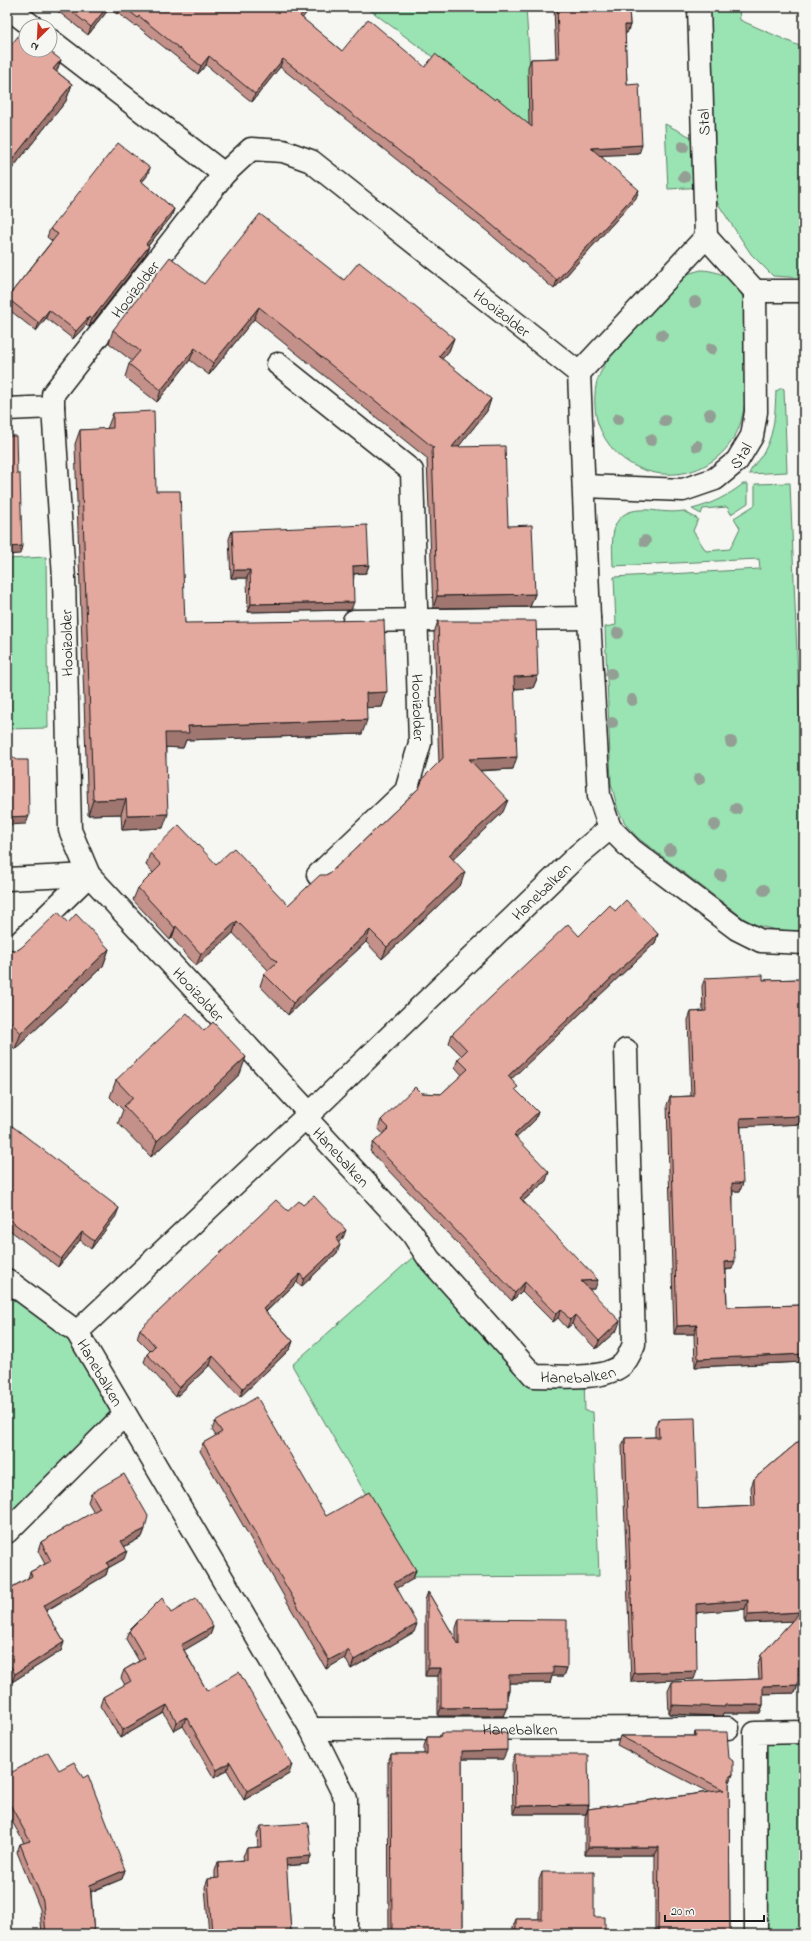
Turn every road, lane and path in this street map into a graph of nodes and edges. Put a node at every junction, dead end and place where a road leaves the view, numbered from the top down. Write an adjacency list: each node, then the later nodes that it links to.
1 (7, 7): 3 (street)
2 (699, 7): 6 (street, Stal)
3 (21, 18)
4 (58, 46): 5 (street)
5 (224, 174): 10 (street, Hooizolder); 11 (street, Hooizolder)
6 (706, 237): 7 (street); 10 (street)
7 (755, 291): 8 (street); 13 (street, Stal)
8 (804, 291)
9 (278, 364): 15 (street, Hooizolder)
10 (579, 373): 13 (street)
11 (53, 407): 12 (street); 18 (street, Hooizolder)
12 (7, 409)
13 (585, 486): 14 (street)
14 (589, 618): 15 (street); 17 (street)
15 (416, 620): 16 (street); 19 (street, Hooizolder)
16 (338, 622)
17 (610, 828): 21 (street); 24 (street, Hanebalken)
18 (89, 875): 20 (street); 22 (street); 24 (street, Hooizolder)
19 (318, 875)
20 (7, 878)
21 (804, 943)
22 (7, 955)
23 (626, 1050): 24 (street, Hanebalken)
24 (307, 1115): 26 (street, Hanebalken)
25 (7, 1280): 26 (street)
26 (77, 1332): 27 (street, Hanebalken)
27 (125, 1414): 28 (street, Hanebalken); 30 (street, Hanebalken)
28 (7, 1532)
29 (728, 1728): 30 (street, Hanebalken)
30 (311, 1729): 32 (street, Hanebalken)
31 (804, 1732): 33 (street)
32 (346, 1934)
33 (756, 1934)

